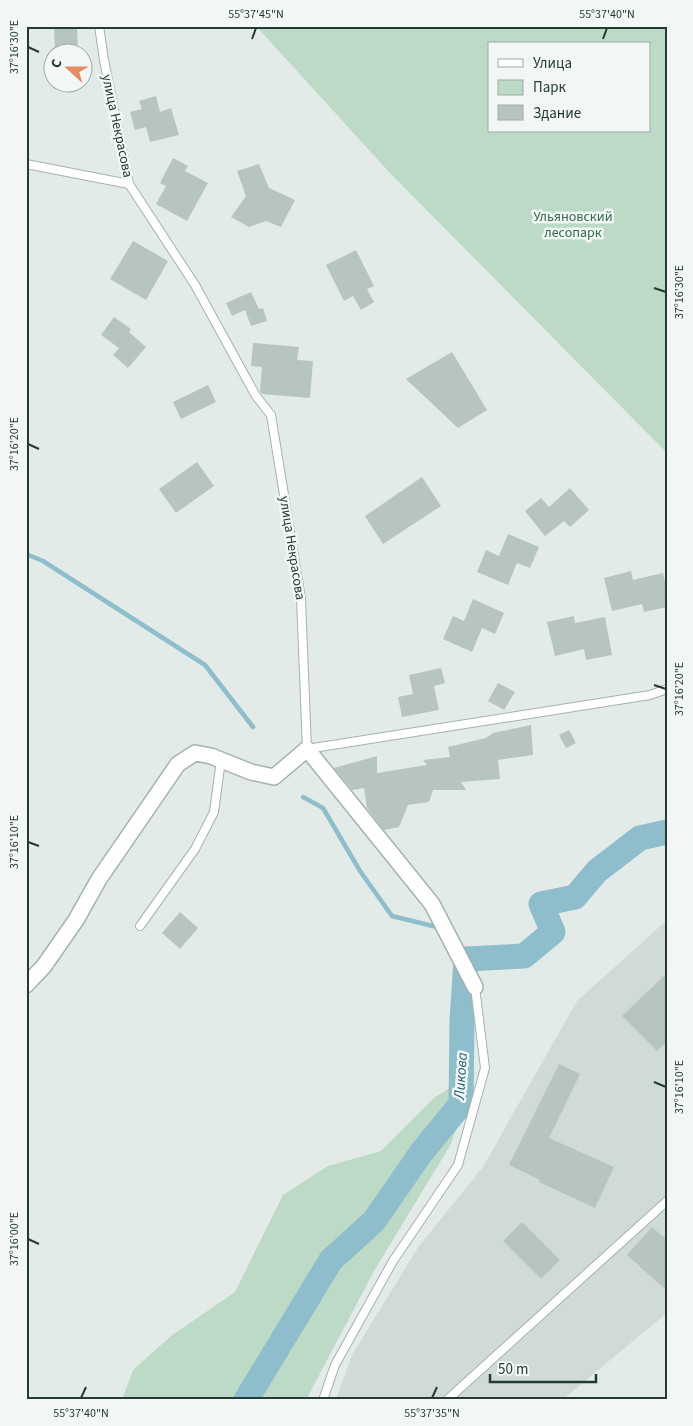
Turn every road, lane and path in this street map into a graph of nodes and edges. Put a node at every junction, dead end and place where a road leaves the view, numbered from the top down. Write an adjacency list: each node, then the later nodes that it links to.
1 (99, 26): 3 (lane, улица Некрасова)
2 (26, 164): 3 (lane)
3 (129, 184): 5 (lane, улица Некрасова)
4 (667, 689): 5 (lane)
5 (307, 749): 6 (street); 9 (street)
6 (221, 760): 7 (lane); 8 (street)
7 (140, 926)
8 (26, 985)
9 (475, 987): 11 (lane)
10 (667, 1201): 12 (lane)
11 (324, 1400)
12 (447, 1400)

